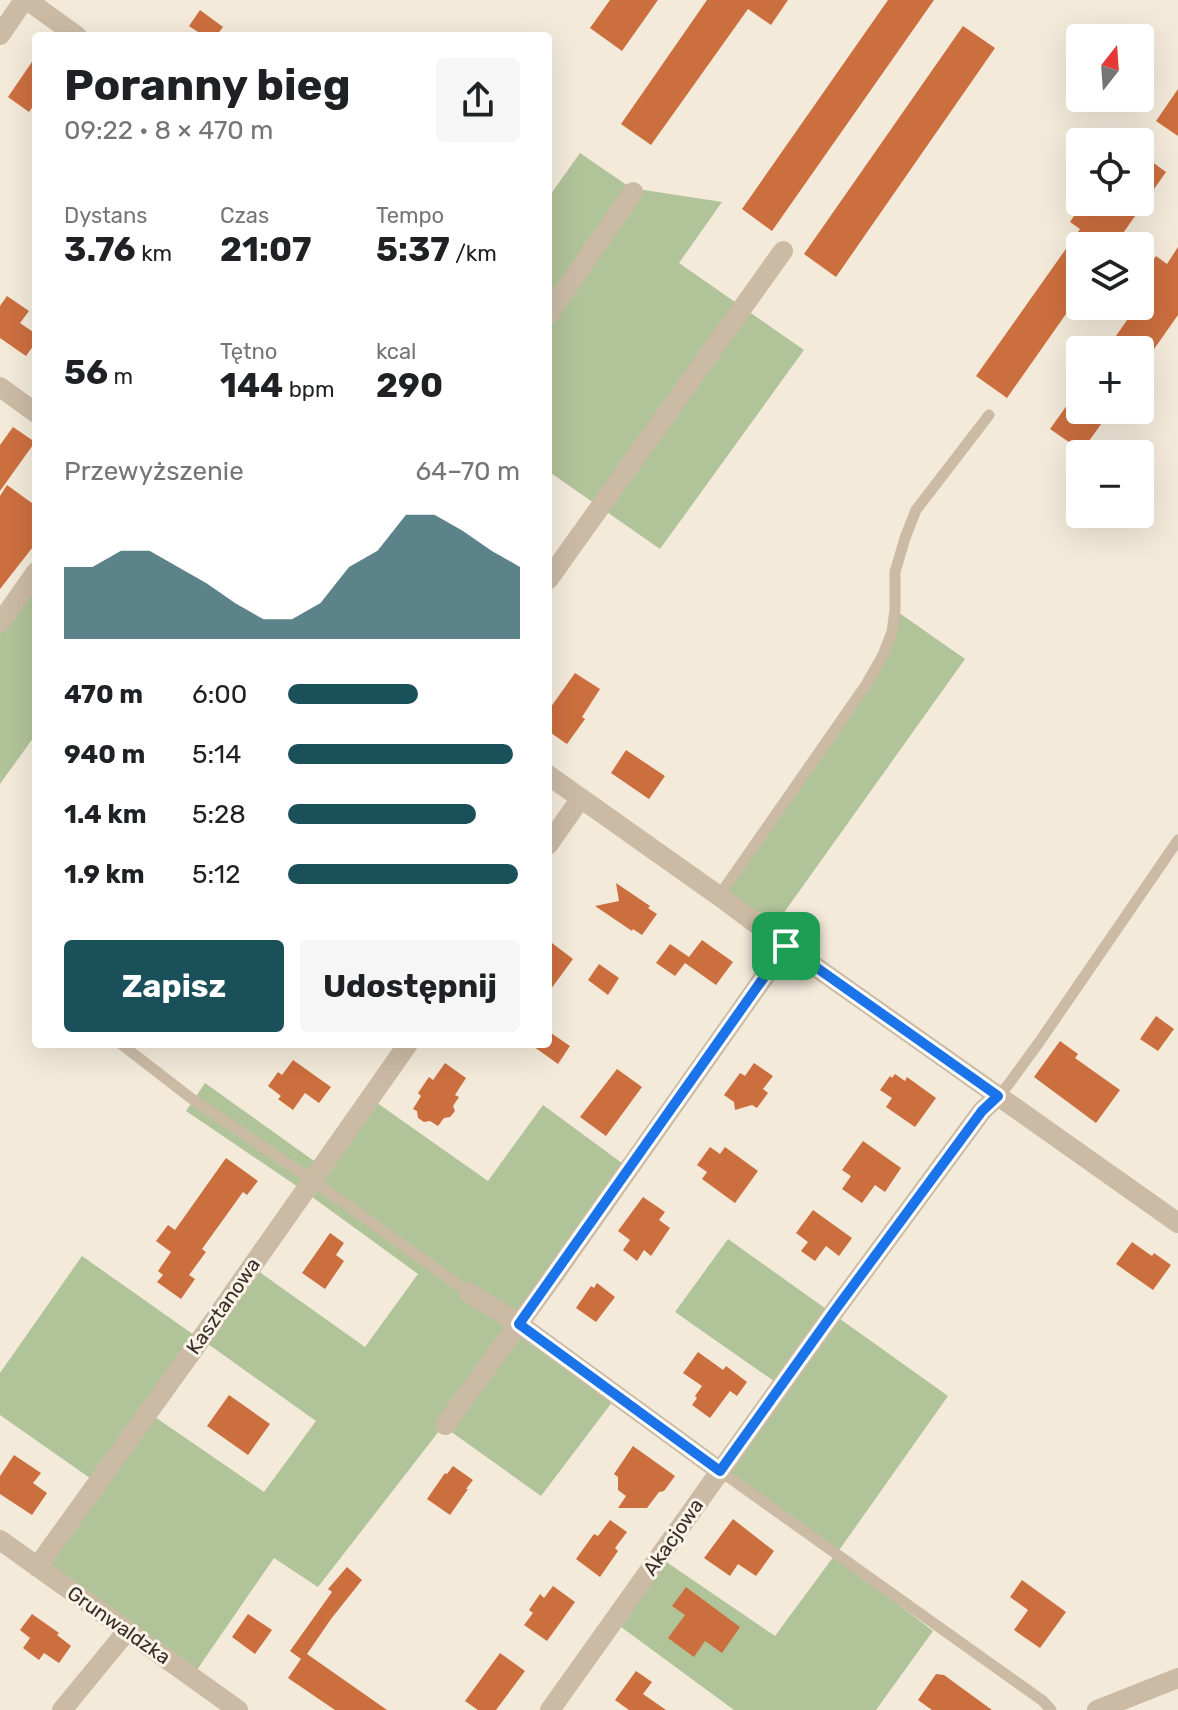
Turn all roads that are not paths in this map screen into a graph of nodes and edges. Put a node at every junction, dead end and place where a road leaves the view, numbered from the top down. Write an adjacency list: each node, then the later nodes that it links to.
1 (26, 0): 2 (street); 3 (street)
2 (71, 32)
3 (0, 35)
4 (633, 192): 6 (street)
5 (783, 251): 10 (street)
6 (552, 309)
7 (0, 387): 8 (street)
8 (32, 410)
9 (989, 415): 17 (lane)
10 (552, 574)
11 (32, 578): 12 (street)
12 (0, 623)
13 (552, 778): 14 (street)
14 (581, 798): 15 (street); 17 (street)
15 (552, 839)
16 (1178, 840): 21 (lane)
17 (719, 896): 18 (street)
18 (786, 946): 21 (street); 25 (street)
19 (126, 1048): 22 (lane)
20 (405, 1048): 22 (street, Kasztanowa)
21 (998, 1096): 23 (street); 27 (street, Akacjowa)
22 (312, 1180): 24 (lane); 29 (street, Kasztanowa)
23 (1178, 1223)
24 (468, 1292): 25 (street)
25 (519, 1324): 26 (street); 27 (street)
26 (445, 1425)
27 (720, 1471): 34 (street, Akacjowa); 35 (lane)
28 (0, 1540): 29 (street, Grunwaldzka)
29 (37, 1567): 30 (street, Grunwaldzka)
30 (127, 1631): 32 (street); 33 (street, Grunwaldzka)
31 (1178, 1678): 36 (street)
32 (62, 1710)
33 (238, 1710)
34 (550, 1710)
35 (1051, 1710)
36 (1097, 1710)

